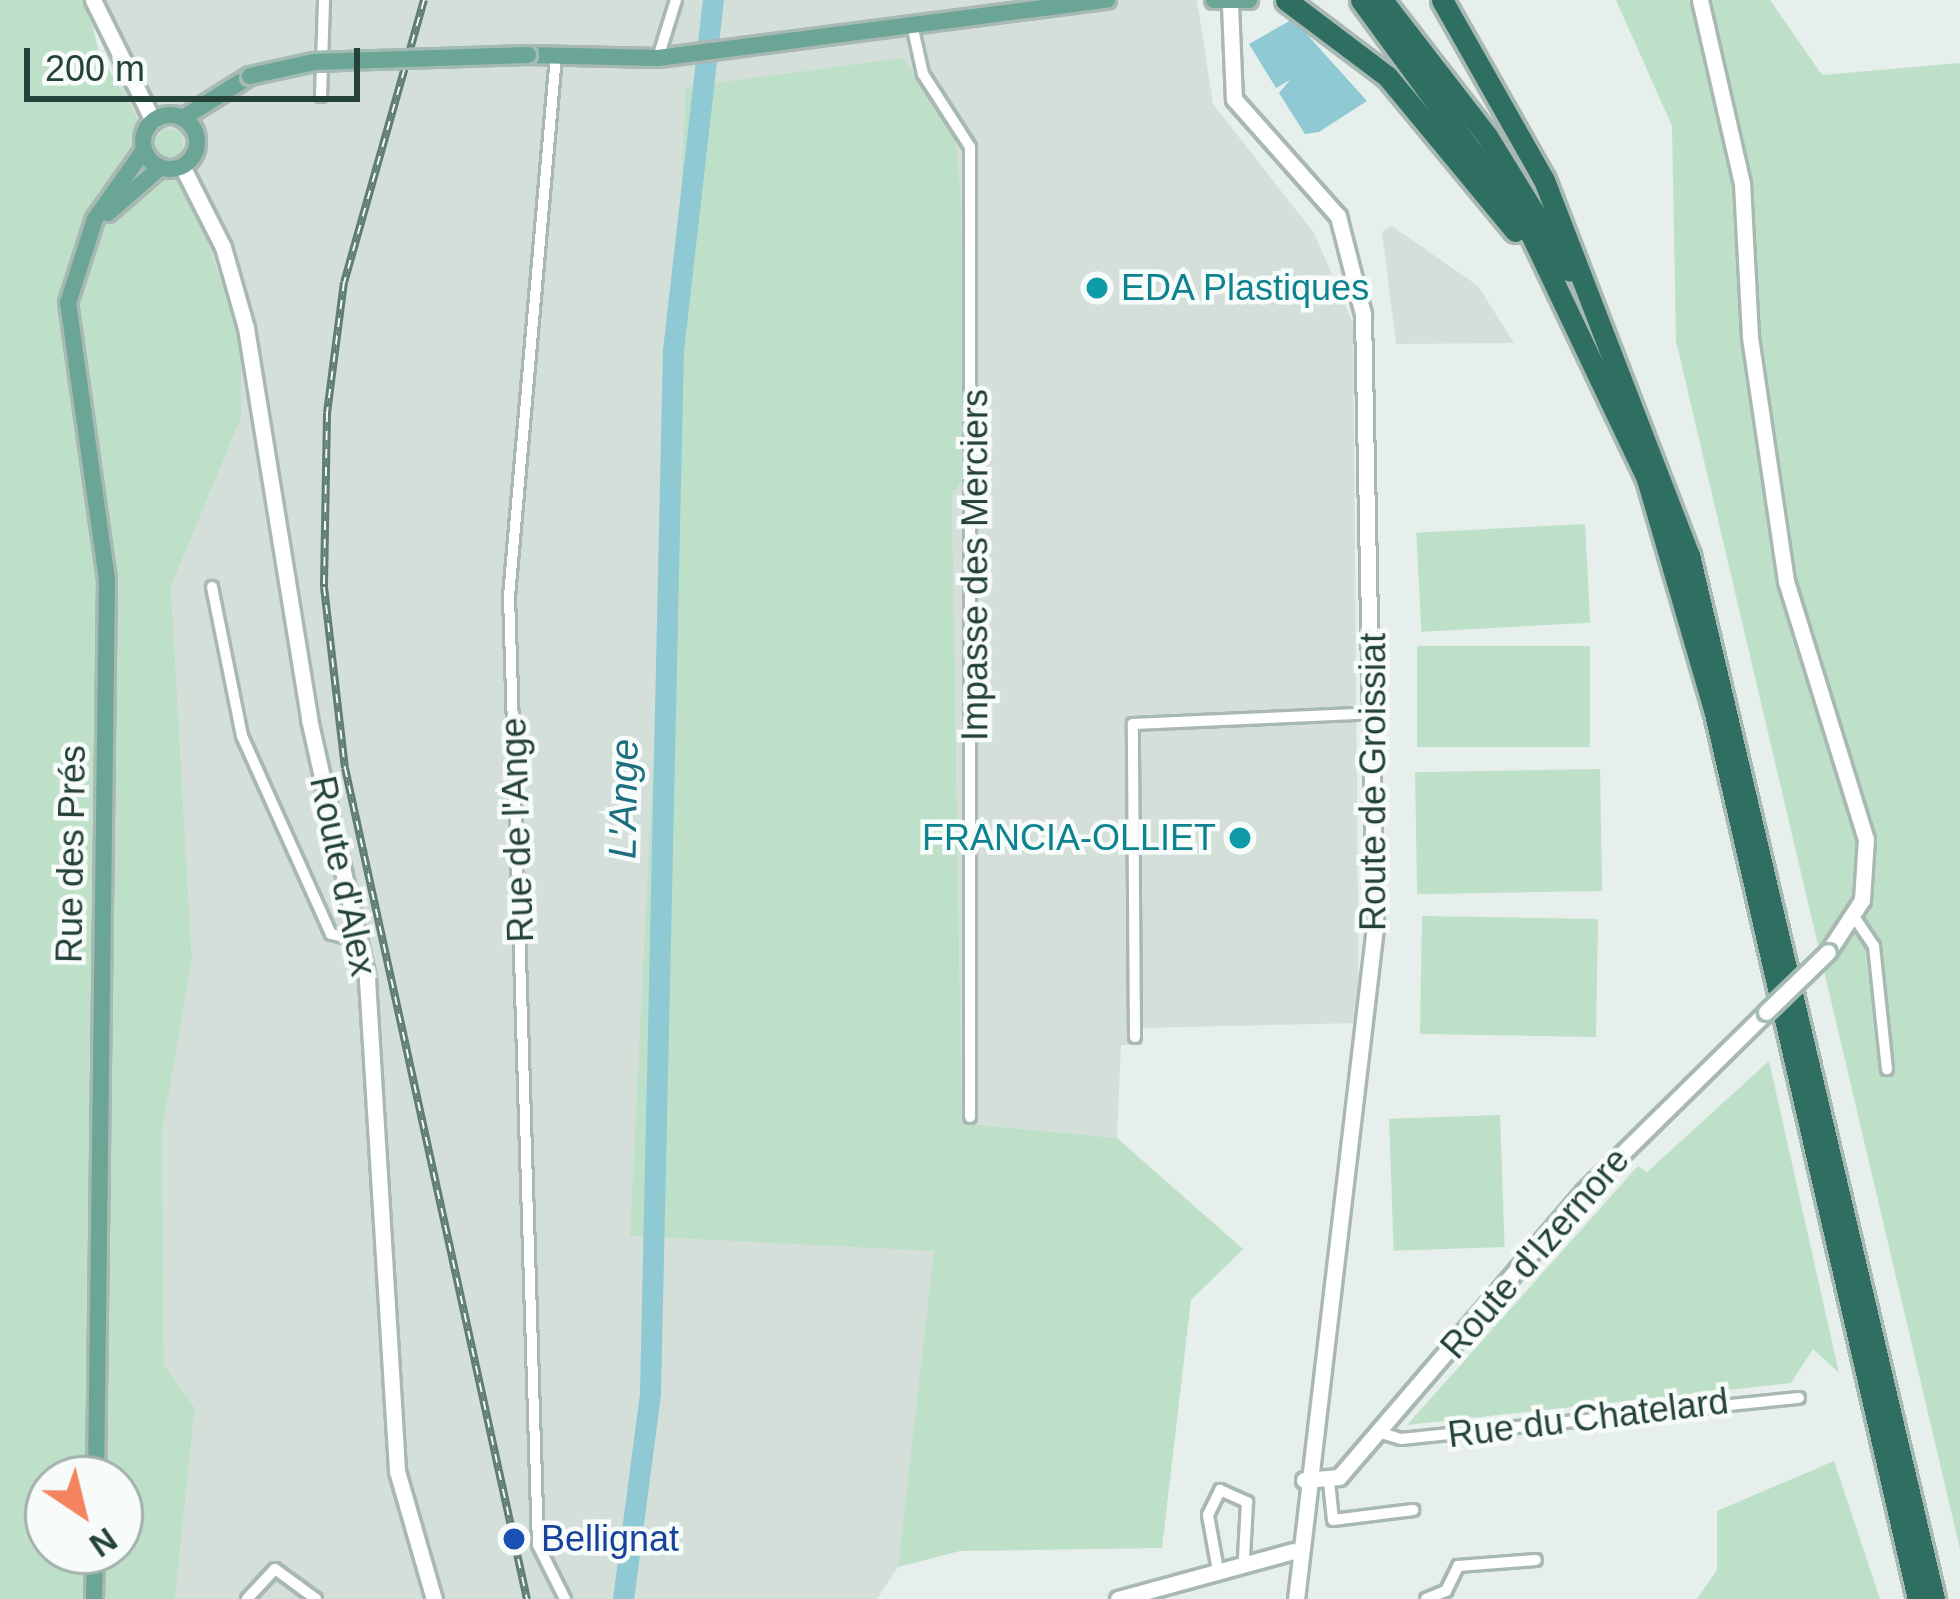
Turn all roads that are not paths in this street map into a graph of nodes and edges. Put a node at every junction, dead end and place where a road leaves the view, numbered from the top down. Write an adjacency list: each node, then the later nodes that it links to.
1 (93, 0): 18 (street)
2 (324, 0): 16 (street)
3 (676, 0): 14 (street)
4 (1107, 0): 12 (main road)
5 (1250, 0): 11 (main road)
6 (1286, 0): 24 (highway)
7 (1361, 0): 24 (highway)
8 (1382, 0): 25 (highway)
9 (1442, 0): 25 (highway)
10 (1700, 0): 28 (street)
11 (1222, 3): 27 (street, Route de Groissiat)
12 (913, 29): 14 (main road); 32 (street, Impasse des Merciers)
13 (556, 56): 14 (main road); 15 (main road, bridge); 46 (street, Rue de l'Ange)
14 (658, 58)
15 (243, 81): 17 (main road); 19 (main road)
16 (321, 96)
17 (183, 118): 18 (main road); 19 (main road)
18 (153, 121): 20 (main road)
19 (196, 133): 21 (main road)
20 (144, 150): 22 (main road); 23 (main road, Rue des Prés)
21 (182, 166): 22 (main road); 29 (street, Route d'Alex)
22 (161, 167): 23 (main road)
23 (87, 236): 35 (main road, Rue des Prés)
24 (1572, 308): 50 (highway)
25 (1644, 429): 51 (highway)
26 (212, 587): 29 (street)
27 (1373, 713): 30 (street); 36 (street, Route de Groissiat)
28 (1855, 917): 31 (street); 34 (street, Route d'Izernore, bridge)
29 (358, 940): 45 (street, Route d'Alex)
30 (1136, 1037)
31 (1887, 1069)
32 (970, 1117)
33 (1799, 1398): 34 (street, Rue du Chatelard)
34 (1378, 1432): 37 (street, Route d'Izernore)
35 (95, 1455)
36 (1304, 1480): 37 (street); 39 (street, Route de Groissiat)
37 (1329, 1482): 38 (street)
38 (1413, 1510)
39 (1294, 1551): 40 (street); 48 (street, Route de Groissiat)
40 (1244, 1558): 42 (street); 42 (street)
41 (1535, 1560): 49 (street)
42 (1217, 1565): 47 (street)
43 (247, 1599): 44 (street)
44 (316, 1599)
45 (434, 1599)
46 (565, 1599)
47 (1118, 1599)
48 (1295, 1599)
49 (1426, 1599)
50 (1918, 1599)
51 (1934, 1599)

